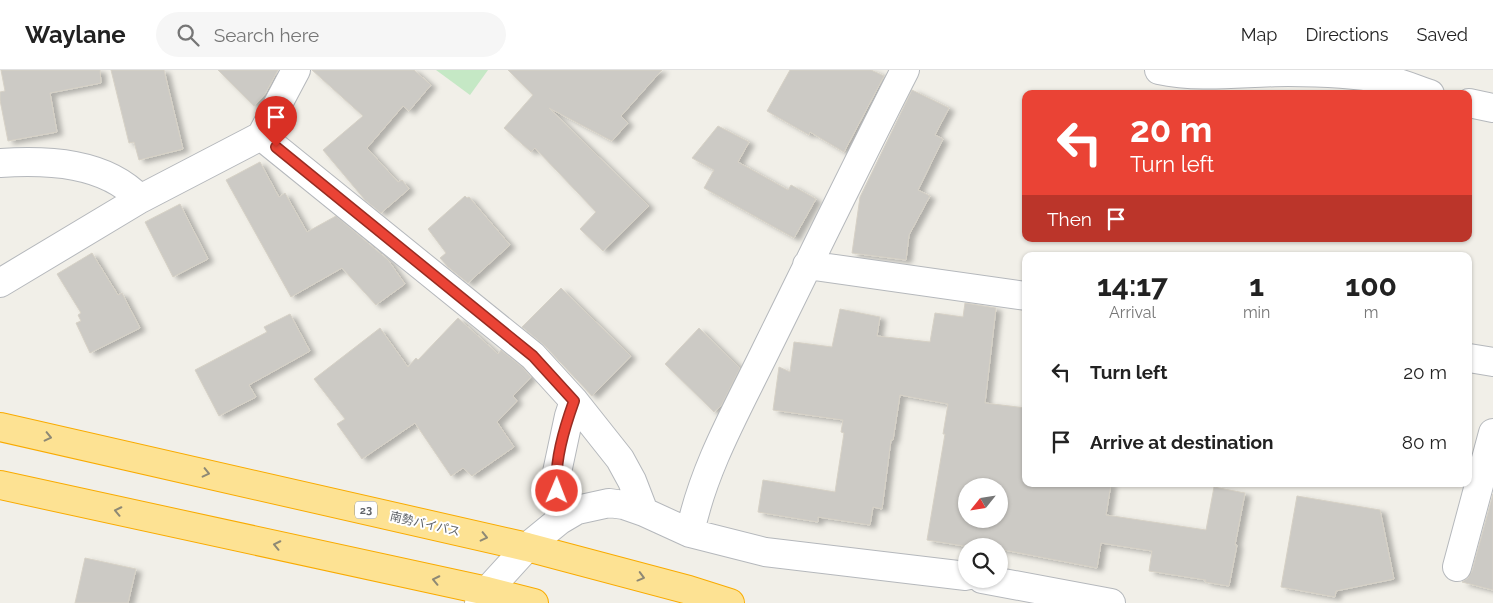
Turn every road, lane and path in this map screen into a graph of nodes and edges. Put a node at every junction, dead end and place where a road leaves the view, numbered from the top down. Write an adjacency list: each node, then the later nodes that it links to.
1 (296, 70): 7 (street)
2 (905, 70): 10 (street)
3 (1159, 70): 4 (street)
4 (1418, 90)
5 (1472, 104): 6 (street)
6 (1493, 108)
7 (262, 136): 9 (street); 15 (street)
8 (0, 163): 9 (street)
9 (140, 200): 11 (street)
10 (808, 264): 12 (street); 21 (street)
11 (0, 283)
12 (1022, 295)
13 (1472, 358): 14 (street)
14 (1493, 362)
15 (574, 401): 19 (street); 20 (street)
16 (0, 427): 22 (highway, 南勢バイパス / 23, one-way to 22)
17 (1493, 434): 23 (street)
18 (0, 485): 26 (highway, one-way to 18)
19 (644, 512): 20 (street); 21 (street)
20 (560, 520): 22 (street)
21 (690, 533): 24 (street)
22 (527, 547): 26 (street); 28 (highway, 南勢バイパス / 23, one-way to 28)
23 (1457, 567)
24 (958, 575)
25 (1008, 584): 29 (street)
26 (483, 597): 27 (highway)
27 (534, 603)
28 (730, 603)
29 (1111, 603)

